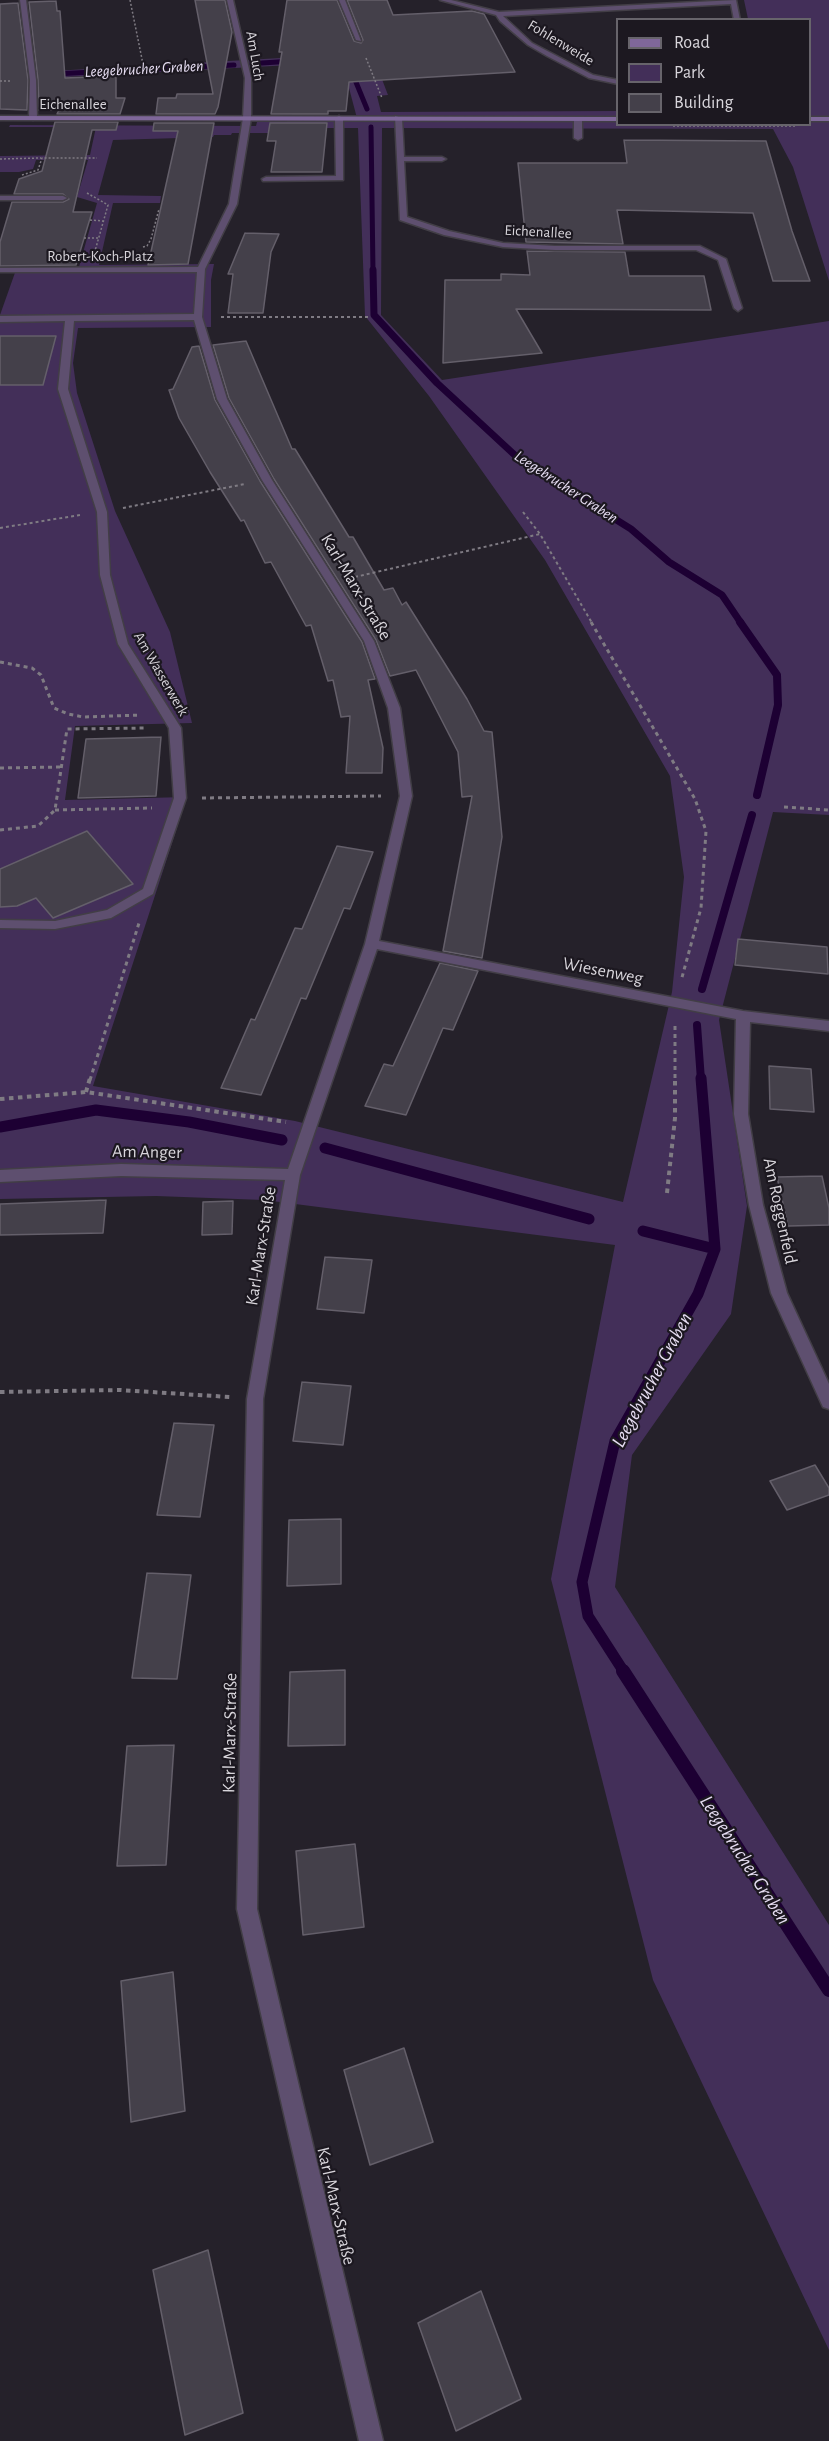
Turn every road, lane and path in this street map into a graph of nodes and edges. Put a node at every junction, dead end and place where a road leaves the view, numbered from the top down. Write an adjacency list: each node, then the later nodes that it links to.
1 (23, 0): 15 (street)
2 (130, 0): 12 (path)
3 (230, 0): 16 (street, Am Luch)
4 (342, 0): 11 (street)
5 (443, 0): 9 (street, Fohlenweide)
6 (582, 0): 8 (street)
7 (733, 1): 8 (street, Fohlenweide); 10 (street, Fohlenweide)
8 (589, 9): 9 (street, Fohlenweide)
9 (499, 14): 13 (street, Fohlenweide)
10 (737, 18)
11 (359, 40): 18 (path)
12 (143, 64)
13 (616, 82)
14 (0, 118): 15 (street, Eichenallee)
15 (33, 118): 16 (street, Eichenallee)
16 (247, 118): 17 (street, Eichenallee); 42 (street, Karl-Marx-Straße)
17 (339, 118): 18 (street, Eichenallee); 33 (street)
18 (384, 118): 19 (street, Eichenallee)
19 (398, 118): 20 (street, Eichenallee); 30 (street, Eichenallee)
20 (578, 119): 21 (street, Eichenallee); 26 (street)
21 (616, 119)
22 (811, 119): 23 (street)
23 (829, 119)
24 (673, 126): 25 (path)
25 (800, 126)
26 (578, 138)
27 (42, 158): 28 (path); 29 (path); 32 (path)
28 (97, 158)
29 (0, 159)
30 (401, 159): 31 (street); 46 (street, Eichenallee)
31 (442, 159)
32 (12, 175)
33 (266, 179)
34 (87, 193): 39 (path)
35 (0, 198): 36 (street)
36 (63, 198)
37 (159, 209): 45 (path)
38 (90, 220): 39 (path)
39 (103, 221): 41 (path)
40 (84, 238): 41 (path)
41 (98, 238): 44 (path)
42 (201, 269): 45 (street, Robert-Koch-Platz); 47 (street, Karl-Marx-Straße)
43 (0, 270): 44 (street, Robert-Koch-Platz)
44 (90, 270): 45 (street, Robert-Koch-Platz)
45 (129, 270)
46 (738, 308)
47 (198, 317): 48 (path); 49 (street); 51 (street, Karl-Marx-Straße)
48 (370, 317)
49 (70, 318): 50 (street); 52 (street, Am Wasserwerk)
50 (0, 319)
51 (267, 480): 52 (path); 56 (street, Karl-Marx-Straße)
52 (102, 512): 54 (path); 58 (street, Am Wasserwerk)
53 (523, 512): 55 (path)
54 (0, 528)
55 (540, 534): 56 (path); 71 (path)
56 (331, 582): 62 (street, Karl-Marx-Straße)
57 (0, 662): 58 (path)
58 (166, 713): 59 (street, Am Wasserwerk)
59 (175, 728): 60 (path); 63 (street, Am Wasserwerk)
60 (62, 767): 61 (path); 65 (path)
61 (0, 768)
62 (406, 796): 63 (path); 70 (street, Karl-Marx-Straße)
63 (178, 803): 65 (path); 68 (street, Am Wasserwerk)
64 (784, 807): 66 (path)
65 (55, 810): 67 (path)
66 (829, 810)
67 (0, 830)
68 (149, 891): 69 (street); 74 (path)
69 (0, 924)
70 (372, 944): 71 (street, Wiesenweg); 76 (street, Karl-Marx-Straße)
71 (675, 1004): 72 (street, Wiesenweg); 79 (path)
72 (743, 1016): 73 (street, Wiesenweg); 82 (street, Am Roggenfeld)
73 (829, 1026)
74 (86, 1092): 75 (path); 76 (path)
75 (0, 1100)
76 (308, 1126): 77 (street, Karl-Marx-Straße)
77 (292, 1175): 78 (street, Am Anger); 81 (street, Karl-Marx-Straße)
78 (0, 1176)
79 (667, 1193)
80 (0, 1392): 81 (path)
81 (255, 1399): 83 (street, Karl-Marx-Straße)
82 (829, 1402)
83 (370, 2441)

